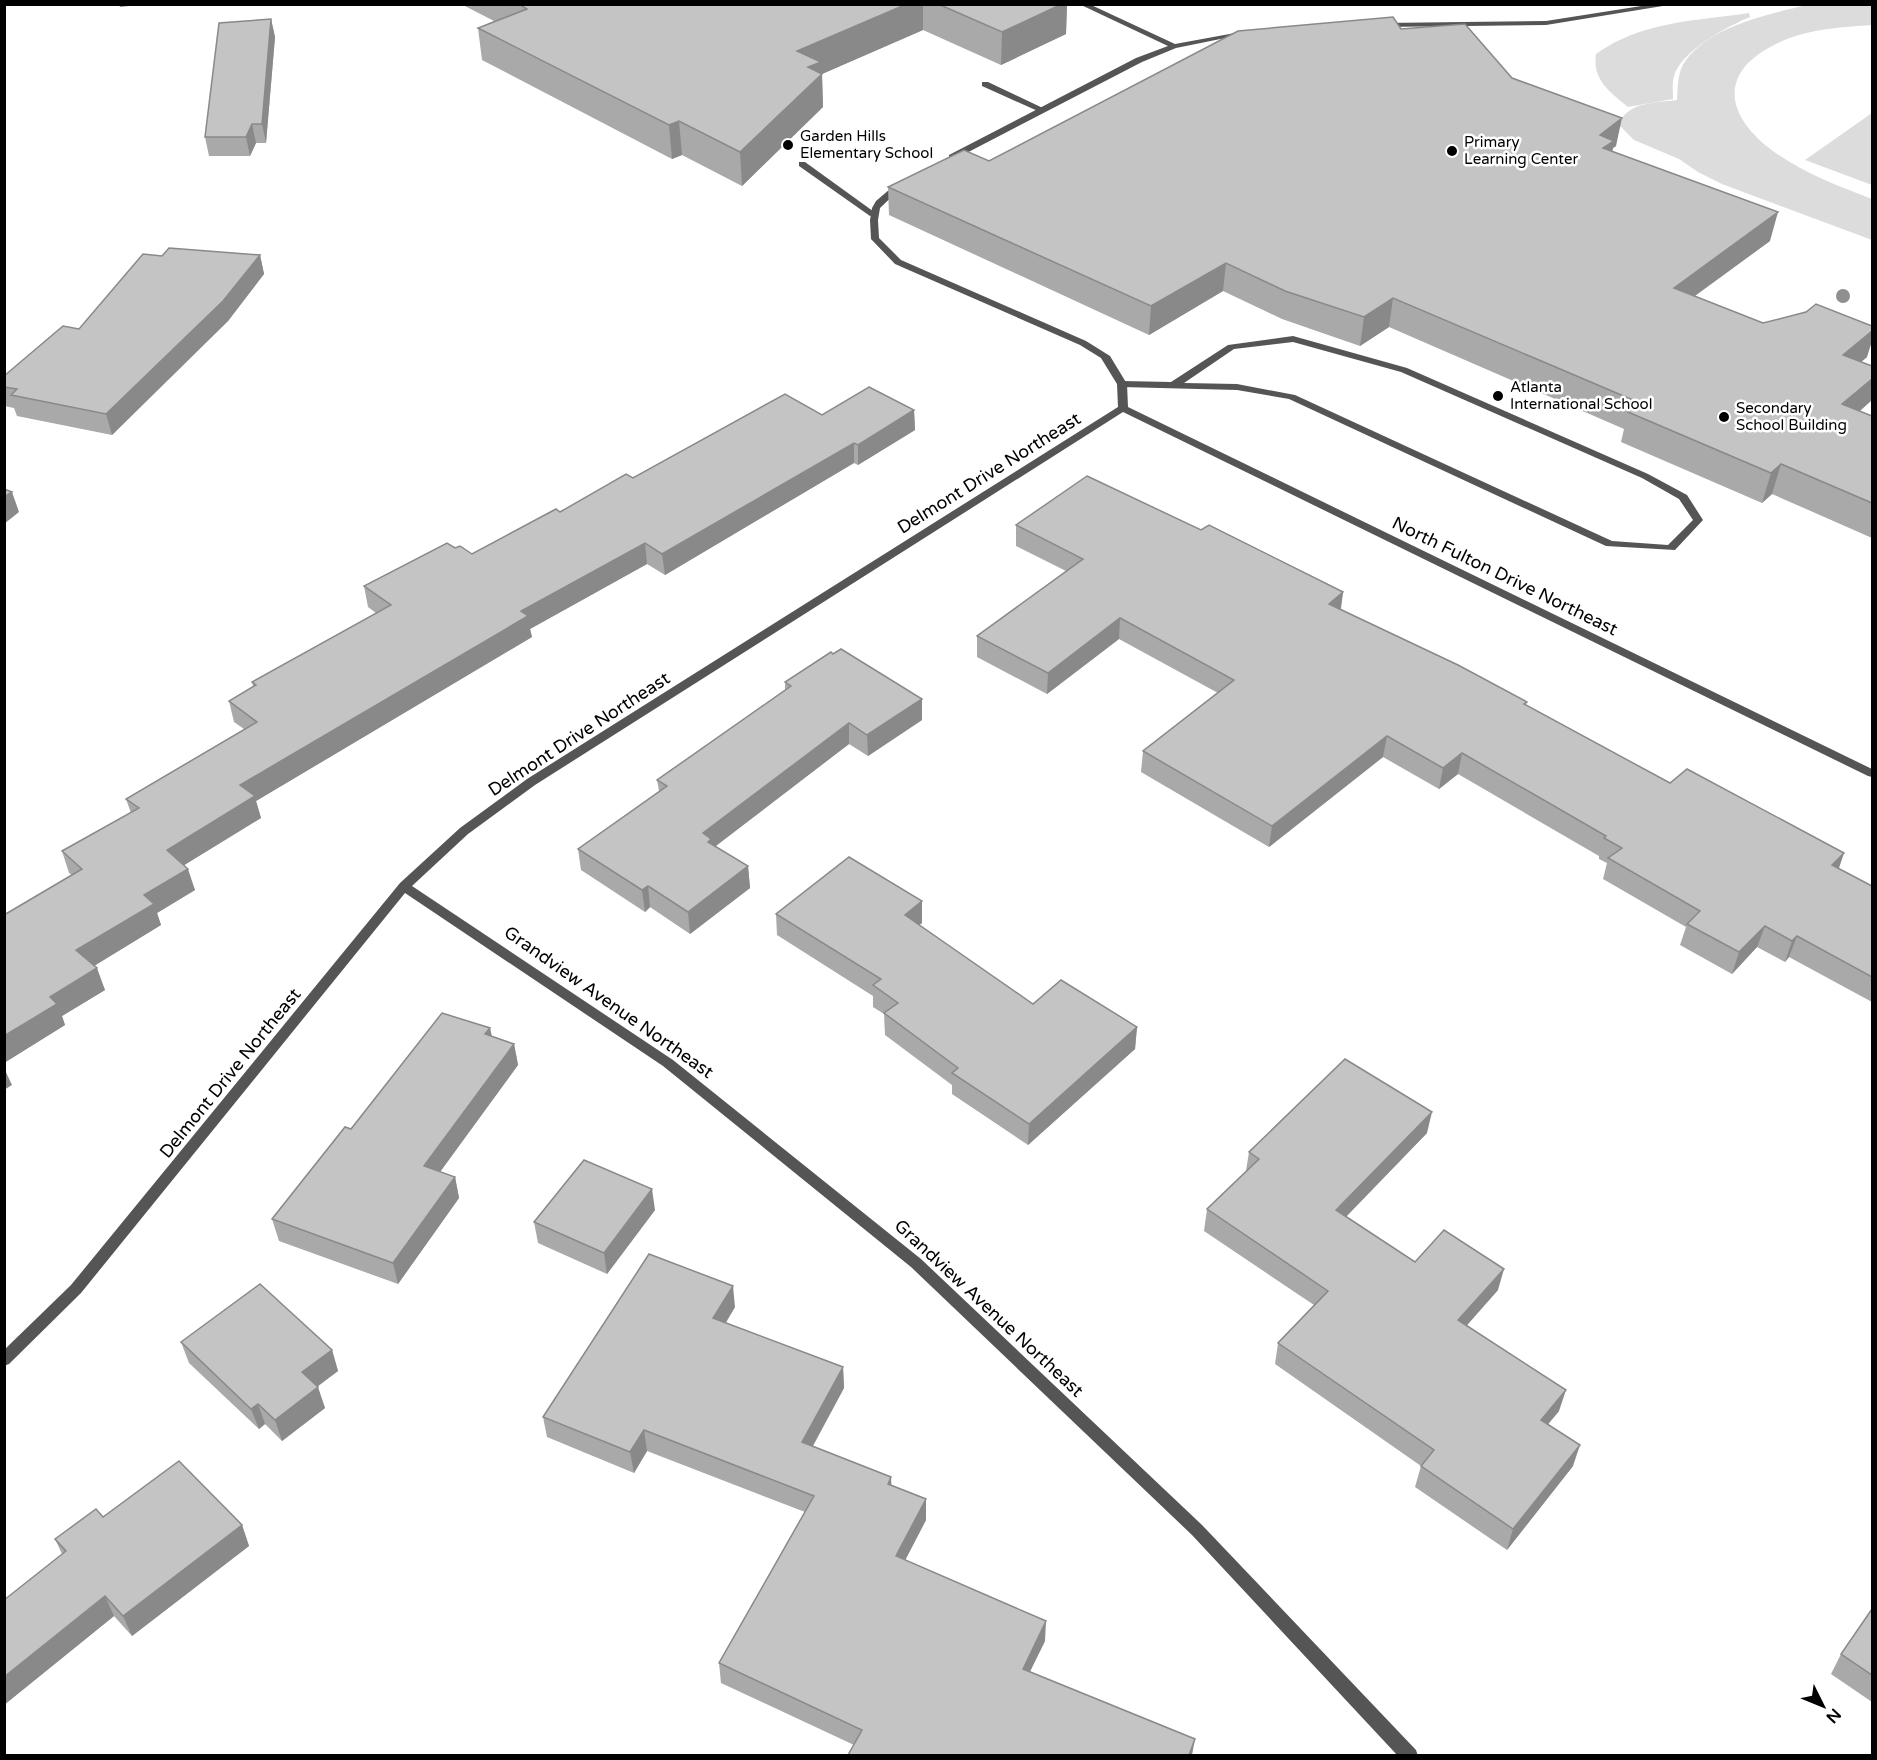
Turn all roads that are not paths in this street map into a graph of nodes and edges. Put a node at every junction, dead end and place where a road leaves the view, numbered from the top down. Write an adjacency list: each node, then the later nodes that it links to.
1 (1082, 4): 5 (street)
2 (1672, 4): 3 (street)
3 (1371, 26)
4 (1260, 32): 5 (street)
5 (1174, 46): 7 (street)
6 (985, 84): 7 (street)
7 (1043, 110): 8 (street)
8 (944, 162)
9 (802, 164): 11 (street)
10 (914, 177): 11 (street)
11 (873, 214): 12 (street)
12 (1122, 384): 13 (street); 14 (street)
13 (1174, 385): 13 (street)
14 (1123, 408): 15 (street, North Fulton Drive Northeast); 16 (street, Delmont Drive Northeast)
15 (1872, 773)
16 (404, 885): 17 (street, Delmont Drive Northeast); 18 (street, Grandview Avenue Northeast)
17 (4, 1360)
18 (1410, 1755)

